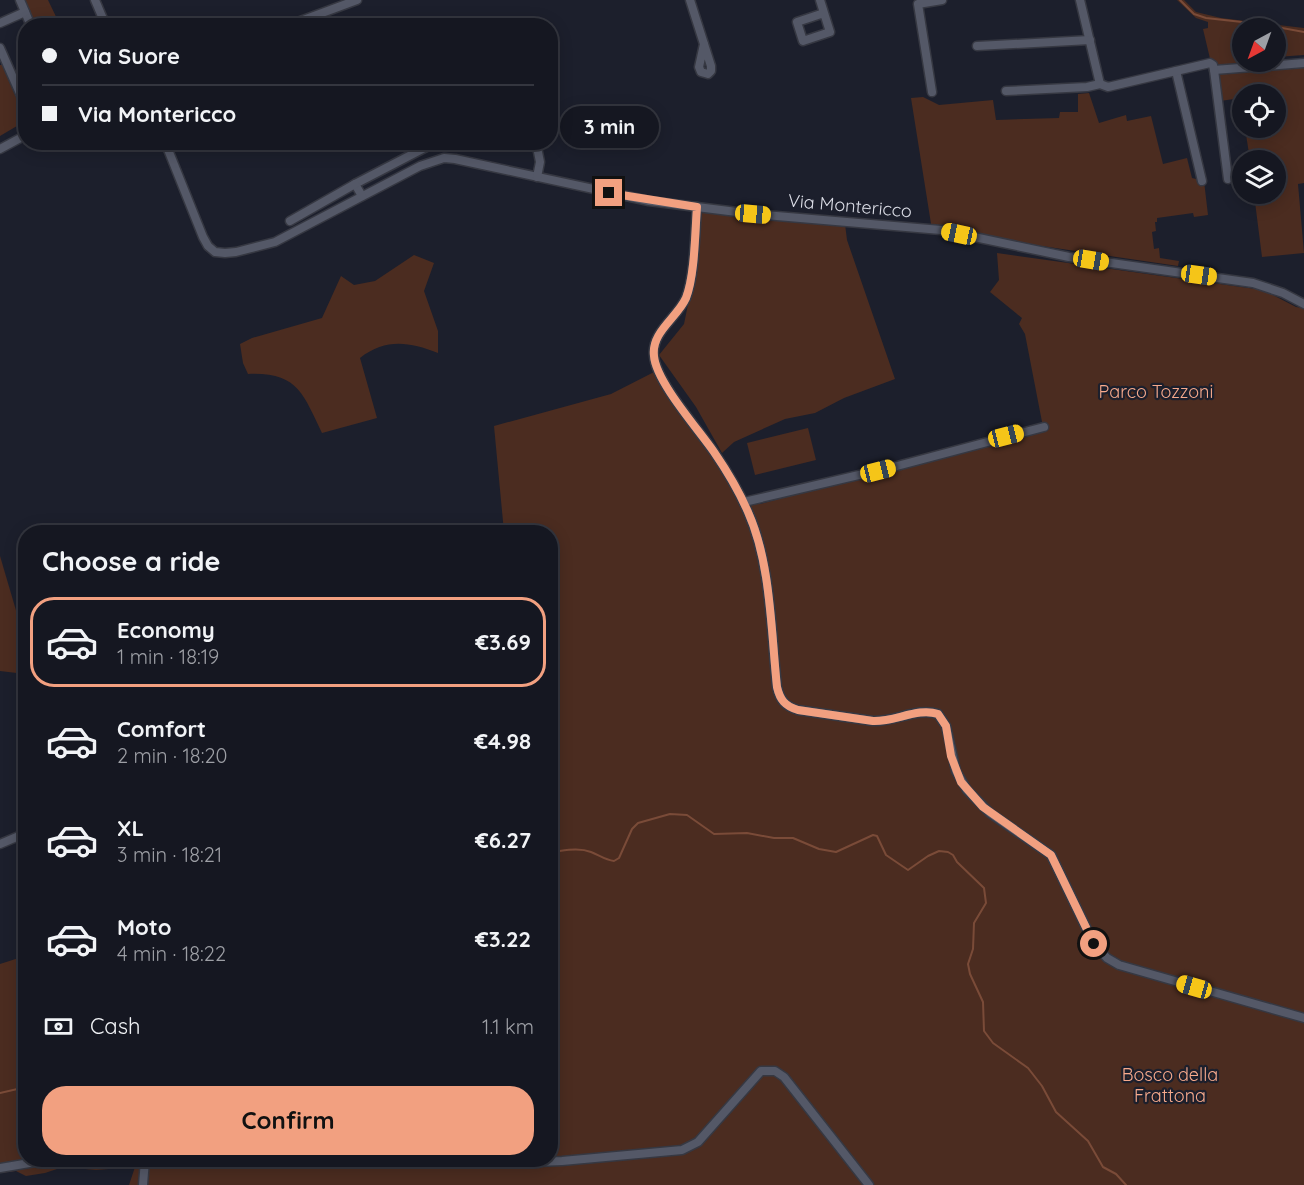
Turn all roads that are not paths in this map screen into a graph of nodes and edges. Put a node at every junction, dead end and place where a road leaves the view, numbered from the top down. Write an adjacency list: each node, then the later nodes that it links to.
1 (20, 0): 9 (street)
2 (95, 0): 12 (street)
3 (357, 0): 13 (street)
4 (690, 0): 16 (street)
5 (820, 0): 10 (street)
6 (942, 0): 8 (street)
7 (1080, 0): 15 (street)
8 (918, 2): 25 (street)
9 (25, 12): 11 (street); 14 (street)
10 (824, 13)
11 (28, 18)
12 (103, 18)
13 (308, 18)
14 (0, 24)
15 (1090, 40): 17 (street); 22 (street)
16 (704, 44)
17 (977, 46)
18 (1, 53): 23 (street)
19 (1304, 63): 20 (street)
20 (1213, 67): 21 (street); 32 (street)
21 (1176, 71): 22 (street); 33 (street)
22 (1100, 84): 24 (street)
23 (18, 90)
24 (1006, 91)
25 (932, 92)
26 (18, 139): 27 (street)
27 (0, 149)
28 (168, 150): 35 (street, Via Montericco)
29 (421, 150): 34 (street)
30 (538, 150): 31 (street)
31 (537, 177): 35 (street, Via Montericco); 36 (street, Via Montericco)
32 (1228, 180)
33 (1202, 181)
34 (355, 184): 35 (street); 37 (street)
35 (362, 196)
36 (697, 207): 38 (street, Via Montericco); 40 (street)
37 (290, 221)
38 (1304, 304)
39 (1044, 427): 40 (street)
40 (744, 502): 43 (street)
41 (18, 836): 42 (street)
42 (0, 844)
43 (1304, 1018)
44 (558, 1161): 49 (street)
45 (18, 1165): 47 (street)
46 (144, 1167): 48 (street)
47 (0, 1168)
48 (143, 1185)
49 (869, 1185)

